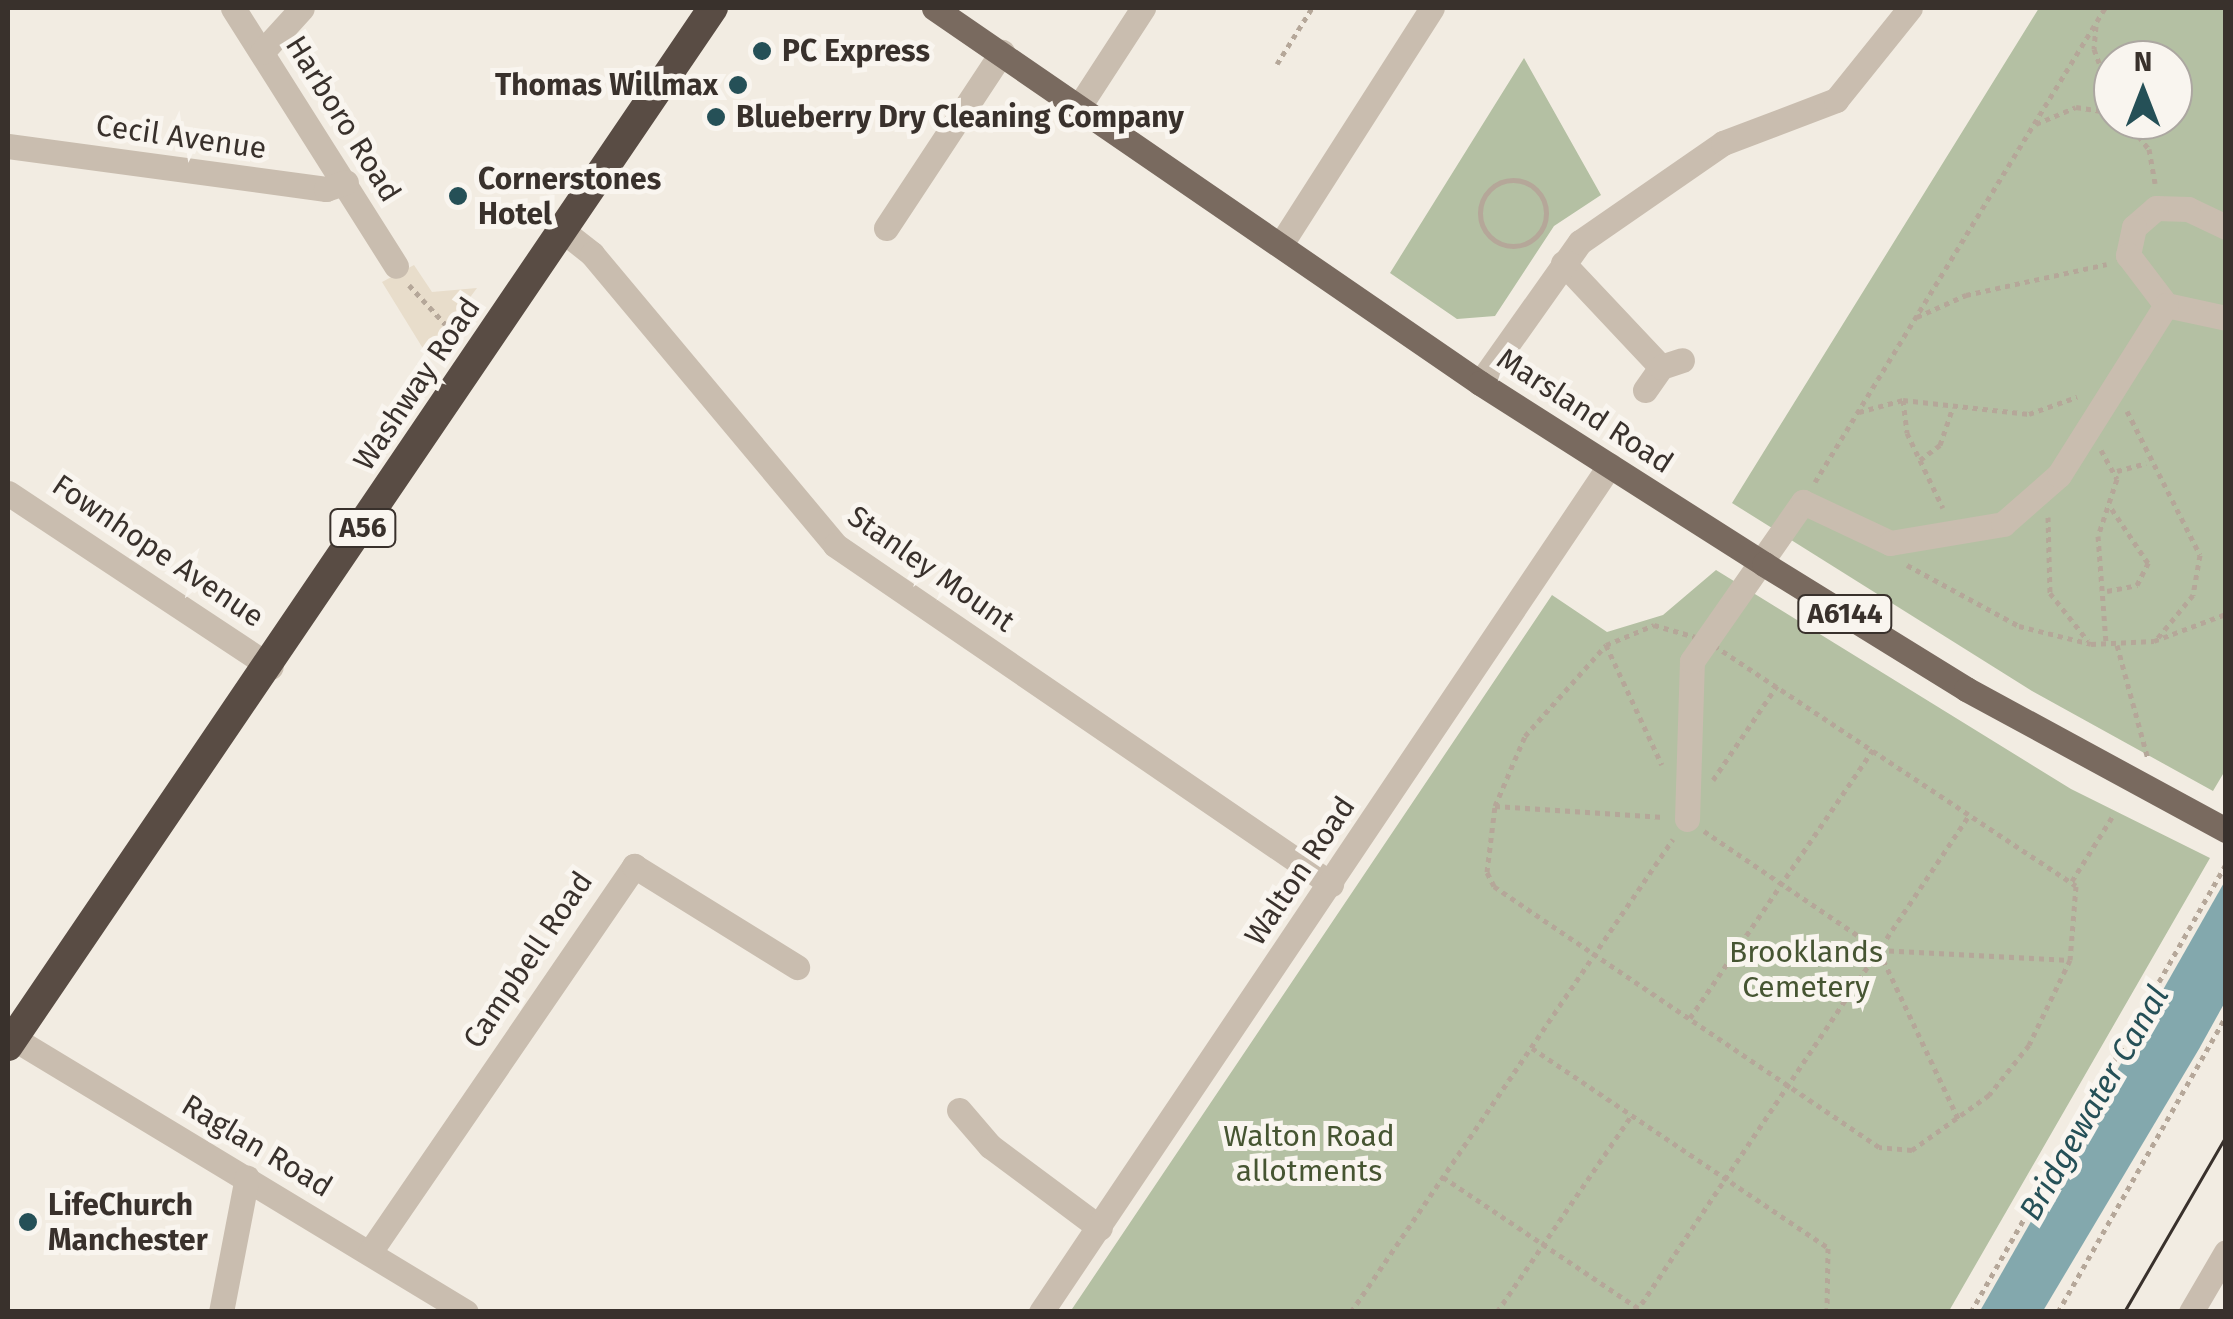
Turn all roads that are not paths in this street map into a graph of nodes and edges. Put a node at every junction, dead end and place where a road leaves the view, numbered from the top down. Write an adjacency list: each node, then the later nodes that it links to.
1 (234, 8): 8 (street, Harboro Road)
2 (302, 8): 8 (street)
3 (712, 8): 15 (highway, Washway Road / A56)
4 (934, 8): 9 (main road, Marsland Road / A6144)
5 (1143, 8): 10 (street)
6 (1432, 8): 16 (street)
7 (1910, 8): 17 (street)
8 (262, 52): 12 (street, Harboro Road)
9 (1002, 52): 10 (main road, Marsland Road / A6144); 14 (street)
10 (1080, 104): 16 (main road, Marsland Road / A6144)
11 (8, 146): 12 (street, Cecil Avenue)
12 (346, 182): 18 (street, Harboro Road)
13 (2226, 227): 19 (street)
14 (886, 228)
15 (563, 232): 26 (highway, Washway Road / A56); 29 (street, Stanley Mount)
16 (1280, 244): 21 (main road, Marsland Road / A6144)
17 (1563, 263): 21 (street); 22 (street)
18 (396, 266)
19 (2166, 304): 20 (street); 25 (street)
20 (2226, 318)
21 (1480, 382): 23 (main road, Marsland Road / A6144)
22 (1645, 390)
23 (1610, 466): 25 (main road, Marsland Road / A6144); 29 (street, Walton Road)
24 (8, 493): 26 (street, Fownhope Avenue)
25 (1764, 564): 27 (street); 28 (main road, Marsland Road / A6144)
26 (271, 667): 31 (highway, Washway Road / A56)
27 (1687, 819)
28 (2222, 829)
29 (1331, 884): 34 (street, Walton Road)
30 (797, 968): 35 (street, Campbell Road)
31 (9, 1040): 33 (street, Raglan Road)
32 (959, 1110): 34 (street)
33 (247, 1177): 35 (street, Raglan Road); 37 (street)
34 (1100, 1228): 39 (street, Walton Road)
35 (370, 1252): 38 (street, Raglan Road)
36 (2226, 1252): 40 (street)
37 (221, 1312)
38 (466, 1312)
39 (1040, 1312)
40 (2191, 1312)

